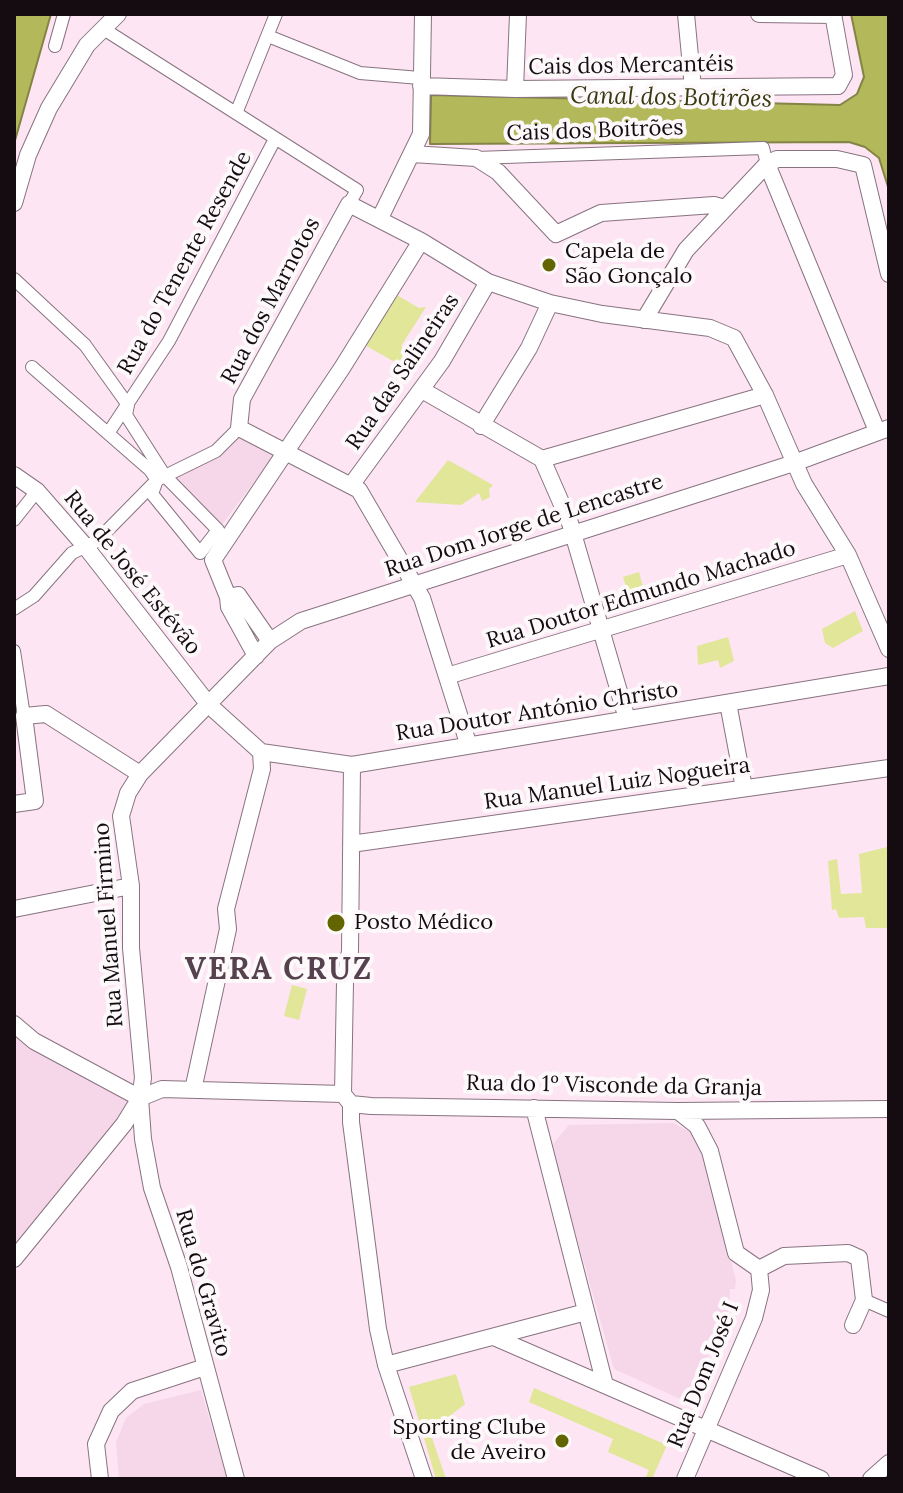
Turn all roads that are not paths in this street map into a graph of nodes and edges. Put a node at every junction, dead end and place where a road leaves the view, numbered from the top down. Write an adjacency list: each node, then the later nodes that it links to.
1 (64, 14): 11 (street)
2 (118, 14): 9 (street)
3 (276, 14): 10 (street)
4 (423, 14): 12 (street)
5 (518, 14): 14 (street)
6 (686, 14): 13 (street)
7 (759, 14): 8 (street)
8 (834, 15): 13 (street, Cais dos Mercantéis)
9 (102, 28): 15 (street); 20 (street)
10 (268, 36): 12 (street); 15 (street)
11 (55, 46)
12 (420, 82): 14 (street, Cais dos Mercantéis); 17 (street)
13 (693, 88): 14 (street, Cais dos Mercantéis)
14 (515, 89)
15 (237, 111): 16 (street)
16 (275, 139): 21 (street); 33 (street, Rua do Tenente Resende)
17 (412, 154): 18 (street, Cais dos Boitrões); 23 (street)
18 (476, 158): 19 (street, Cais dos Boitrões); 22 (street)
19 (767, 164): 22 (street); 25 (street); 36 (street)
20 (14, 203)
21 (349, 204): 23 (street); 35 (street, Rua dos Marnotos)
22 (725, 208): 29 (street)
23 (380, 218): 24 (street)
24 (421, 241): 27 (street); 38 (street)
25 (889, 274)
26 (14, 279): 33 (street)
27 (488, 282): 28 (street); 31 (street, Rua das Salineiras)
28 (550, 303): 29 (street); 34 (street)
29 (644, 320): 32 (street)
30 (32, 367): 37 (street)
31 (422, 390): 34 (street); 43 (street, Rua das Salineiras)
32 (765, 395): 39 (street); 40 (street)
33 (128, 405): 37 (street, Rua do Tenente Resende); 42 (street)
34 (481, 426): 39 (street)
35 (239, 428): 38 (street); 42 (street)
36 (883, 430): 40 (street, Rua Dom Jorge de Lencastre)
37 (109, 432): 42 (street)
38 (286, 453): 43 (street); 50 (street)
39 (542, 459): 46 (street)
40 (794, 463): 46 (street, Rua Dom Jorge de Lencastre); 48 (street)
41 (14, 475): 44 (street, Rua de José Estévão)
42 (161, 478): 42 (street); 47 (street)
43 (352, 484): 49 (street)
44 (37, 491): 45 (street); 47 (street, Rua de José Estévão)
45 (14, 520)
46 (573, 534): 49 (street, Rua Dom Jorge de Lencastre); 52 (street)
47 (85, 546): 51 (street); 60 (street, Rua de José Estévão)
48 (848, 555): 52 (street, Rua Doutor Edmundo Machado); 54 (street)
49 (415, 584): 53 (street, Rua Dom Jorge de Lencastre); 57 (street)
50 (228, 597): 53 (street); 56 (street)
51 (14, 609)
52 (601, 630): 57 (street, Rua Doutor Edmundo Machado); 62 (street)
53 (270, 641): 56 (street, Rua Dom Jorge de Lencastre)
54 (889, 649)
55 (14, 651): 61 (street)
56 (256, 656): 60 (street, Rua Manuel Firmino)
57 (447, 676): 63 (street)
58 (889, 676): 59 (street, Rua Doutor António Christo)
59 (728, 703): 62 (street, Rua Doutor António Christo); 68 (street)
60 (209, 705): 64 (street); 67 (street, Rua Manuel Firmino)
61 (24, 716): 67 (street); 69 (street)
62 (627, 719): 63 (street, Rua Doutor António Christo)
63 (468, 743): 65 (street, Rua Doutor António Christo)
64 (261, 752): 65 (street, Rua Doutor António Christo); 74 (street)
65 (352, 765): 70 (street)
66 (889, 768): 68 (street, Rua Manuel Luiz Nogueira)
67 (140, 774): 71 (street, Rua Manuel Firmino)
68 (744, 788): 70 (street, Rua Manuel Luiz Nogueira)
69 (14, 804)
70 (351, 844): 76 (street)
71 (131, 886): 72 (street); 75 (street, Rua Manuel Firmino)
72 (14, 909)
73 (14, 1024): 75 (street)
74 (193, 1090): 75 (street, Rua do 1º Visconde da Granja); 76 (street, Rua do 1º Visconde da Granja)
75 (140, 1098): 80 (street); 88 (street, Rua do Gravito)
76 (347, 1099): 77 (street, Rua do 1º Visconde da Granja); 87 (street)
77 (534, 1108): 79 (street, Rua do 1º Visconde da Granja); 84 (street)
78 (889, 1109): 79 (street, Rua do 1º Visconde da Granja)
79 (678, 1111): 81 (street)
80 (14, 1259)
81 (759, 1269): 82 (street); 90 (street, Rua Dom José I)
82 (864, 1300): 83 (street); 85 (street)
83 (889, 1311)
84 (586, 1312): 86 (street); 89 (street)
85 (853, 1325)
86 (496, 1338): 87 (street); 89 (street)
87 (386, 1365): 94 (street)
88 (205, 1367): 92 (street); 93 (street, Rua do Gravito)
89 (605, 1385): 90 (street)
90 (707, 1428): 95 (street, Rua Dom José I); 96 (street)
91 (889, 1463): 97 (street)
92 (100, 1479)
93 (236, 1479)
94 (424, 1479)
95 (685, 1479)
96 (821, 1479)
97 (871, 1479)

